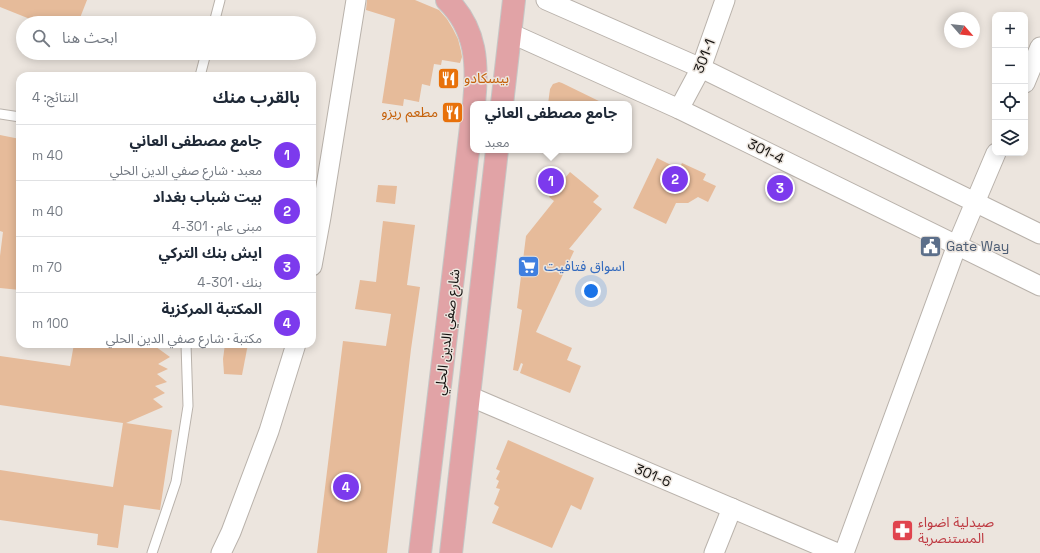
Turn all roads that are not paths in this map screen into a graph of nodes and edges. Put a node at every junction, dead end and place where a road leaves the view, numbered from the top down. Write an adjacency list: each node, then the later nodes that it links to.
1 (220, 0): 7 (lane)
2 (356, 0): 24 (street)
3 (447, 0): 14 (main road)
4 (514, 0): 8 (main road)
5 (546, 0): 11 (street)
6 (725, 0): 11 (street, 301-1)
7 (216, 16)
8 (510, 33): 15 (main road); 16 (street, 301-4)
9 (1040, 46): 13 (street)
10 (204, 60): 12 (lane)
11 (701, 68): 16 (street, 301-1); 22 (street)
12 (201, 72)
13 (1028, 76)
14 (474, 101)
15 (502, 101)
16 (679, 109): 25 (street, 301-4)
17 (0, 114): 18 (lane)
18 (16, 116)
19 (470, 135): 33 (main road, شارع صفي الدين الحلي)
20 (497, 153): 29 (main road, شارع صفي الدين الحلي)
21 (995, 156): 22 (street)
22 (975, 202): 23 (street); 25 (street)
23 (1040, 234)
24 (316, 244)
25 (957, 245): 26 (street, 301-4); 37 (street)
26 (1040, 286)
27 (186, 348): 31 (lane)
28 (295, 348): 32 (street)
29 (469, 396): 30 (street, 301-6); 34 (main road, شارع صفي الدين الحلي)
30 (732, 508): 35 (street); 36 (street, 301-6)
31 (152, 553)
32 (221, 553)
33 (420, 553)
34 (451, 553)
35 (714, 553)
36 (837, 553)
37 (844, 553)

